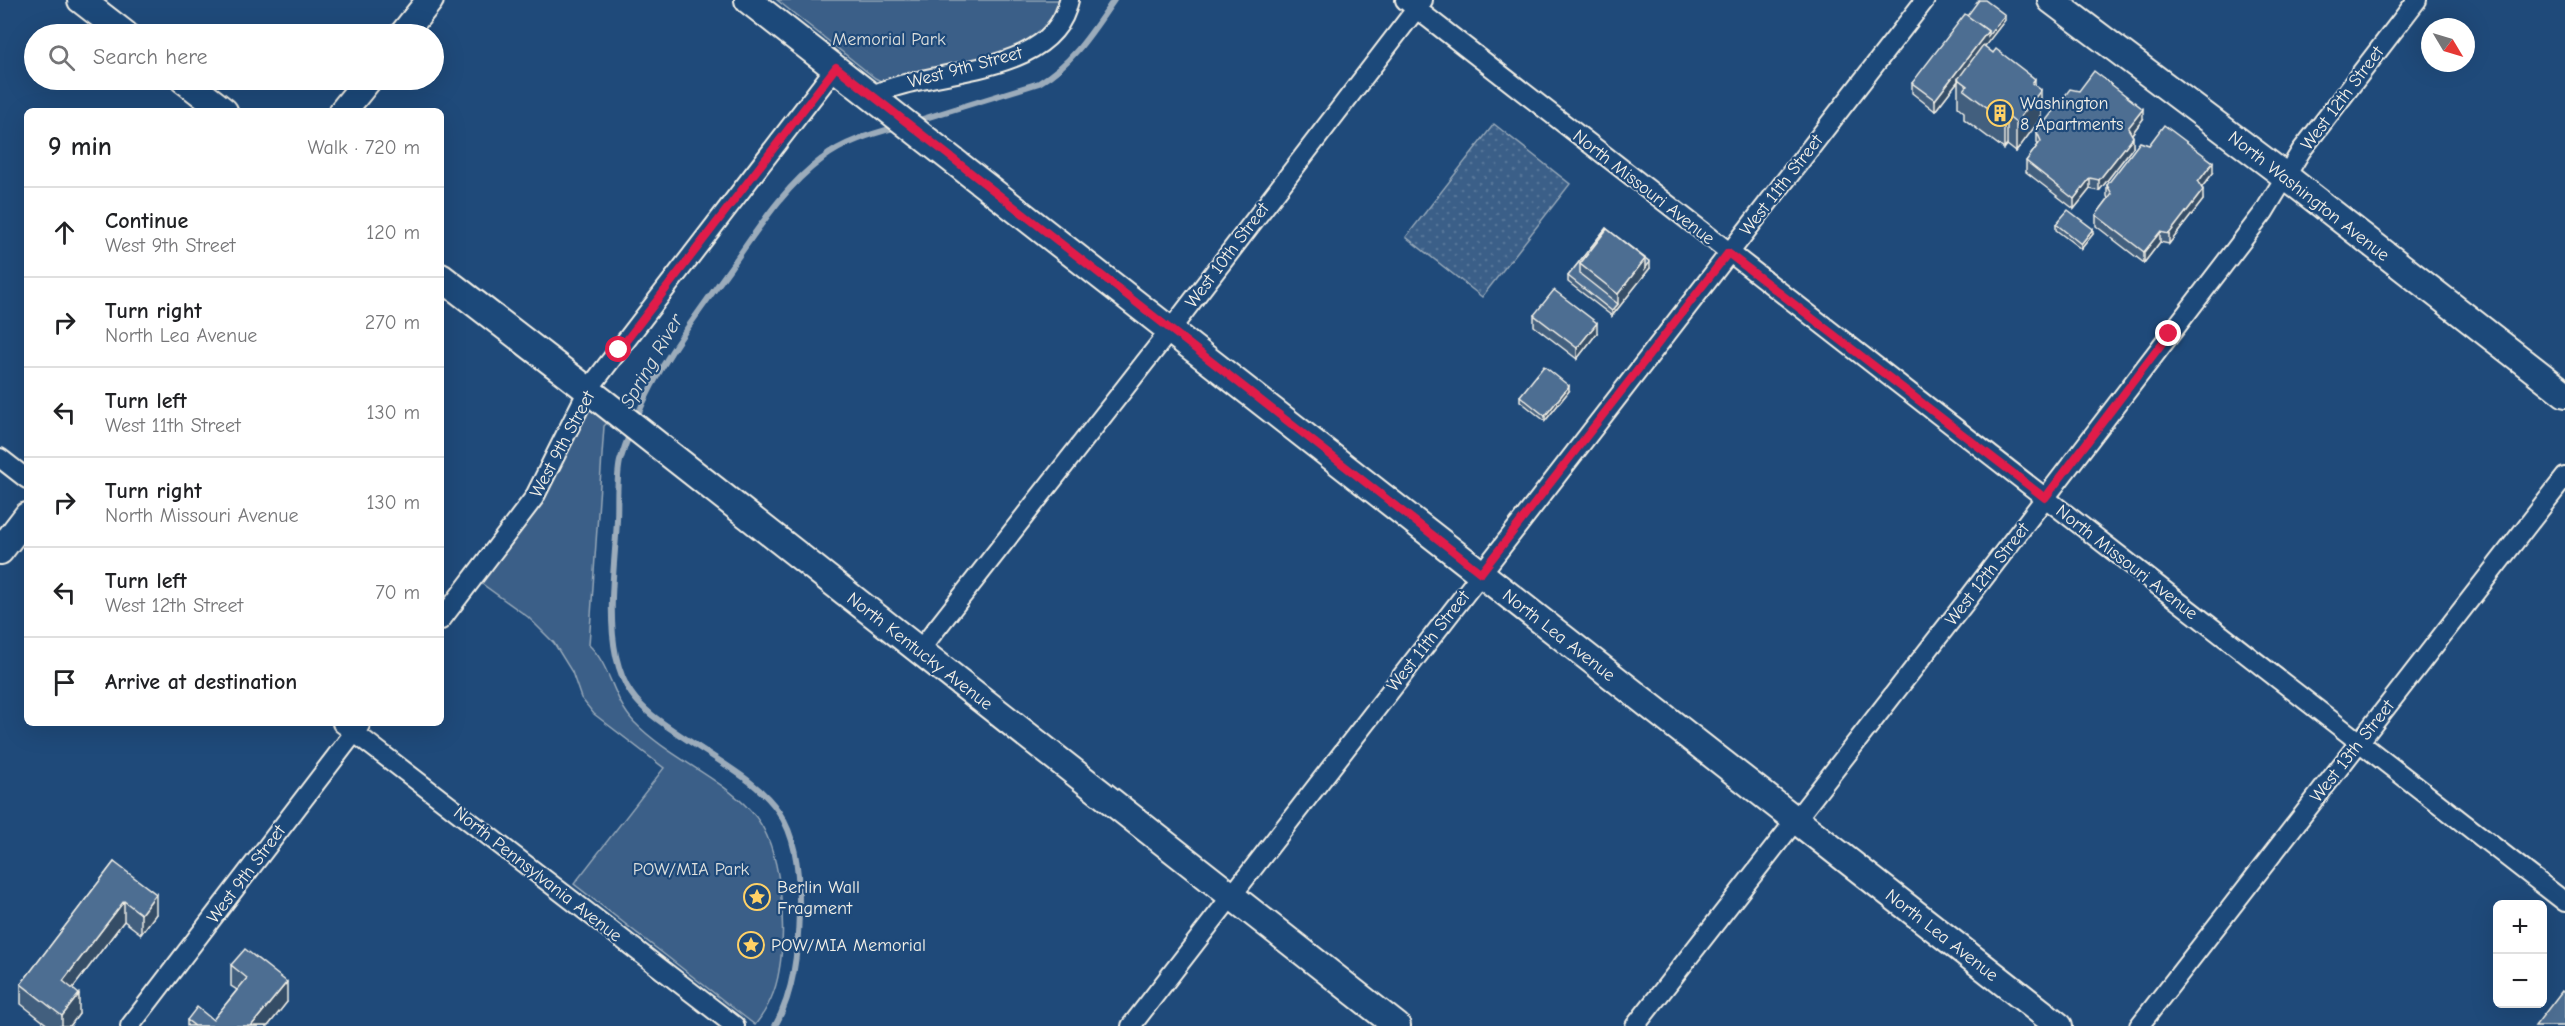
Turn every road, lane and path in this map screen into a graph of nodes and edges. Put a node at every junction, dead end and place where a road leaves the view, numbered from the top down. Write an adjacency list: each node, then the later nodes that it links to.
1 (81, 0): 9 (street)
2 (430, 0): 10 (street)
3 (748, 0): 11 (street, North Lea Avenue)
4 (1069, 0): 14 (street, West 9th Street)
5 (1925, 0): 18 (street, West 11th Street)
6 (2051, 0): 17 (street, North Washington Avenue)
7 (2417, 0): 17 (street, West 12th Street)
8 (1415, 3): 18 (street, North Missouri Avenue); 20 (street, West 10th Street)
9 (112, 24)
10 (411, 24)
11 (836, 67): 14 (street, North Lea Avenue); 21 (street, West 9th Street)
12 (197, 90): 15 (street)
13 (360, 90): 16 (street)
14 (877, 101): 20 (street, North Lea Avenue)
15 (220, 108)
16 (345, 108)
17 (2285, 176): 22 (street, North Washington Avenue); 26 (street, West 12th Street)
18 (1728, 253): 26 (street, North Missouri Avenue); 29 (street, West 11th Street)
19 (444, 279): 21 (street, North Kentucky Avenue)
20 (1171, 329): 29 (street, North Lea Avenue); 31 (street, West 10th Street)
21 (588, 390): 30 (street, West 9th Street); 31 (street, North Kentucky Avenue)
22 (2565, 394)
23 (0, 458): 24 (street)
24 (24, 477)
25 (2565, 477): 33 (street, West 13th Street)
26 (2045, 498): 33 (street, North Missouri Avenue); 34 (street, West 12th Street)
27 (24, 520): 28 (street)
28 (0, 551)
29 (1481, 573): 34 (street, North Lea Avenue); 35 (street, West 11th Street)
30 (444, 616)
31 (919, 651): 35 (street, North Kentucky Avenue)
32 (353, 726): 37 (street, West 9th Street); 38 (street, North Pennsylvania Avenue)
33 (2360, 741): 36 (street, North Missouri Avenue); 43 (street, West 13th Street)
34 (1794, 820): 41 (street, West 12th Street); 42 (street, North Lea Avenue)
35 (1231, 896): 39 (street, West 11th Street); 40 (street, North Kentucky Avenue)
36 (2565, 902)
37 (130, 1026)
38 (735, 1026)
39 (1131, 1026)
40 (1397, 1026)
41 (1635, 1026)
42 (2059, 1026)
43 (2139, 1026)

